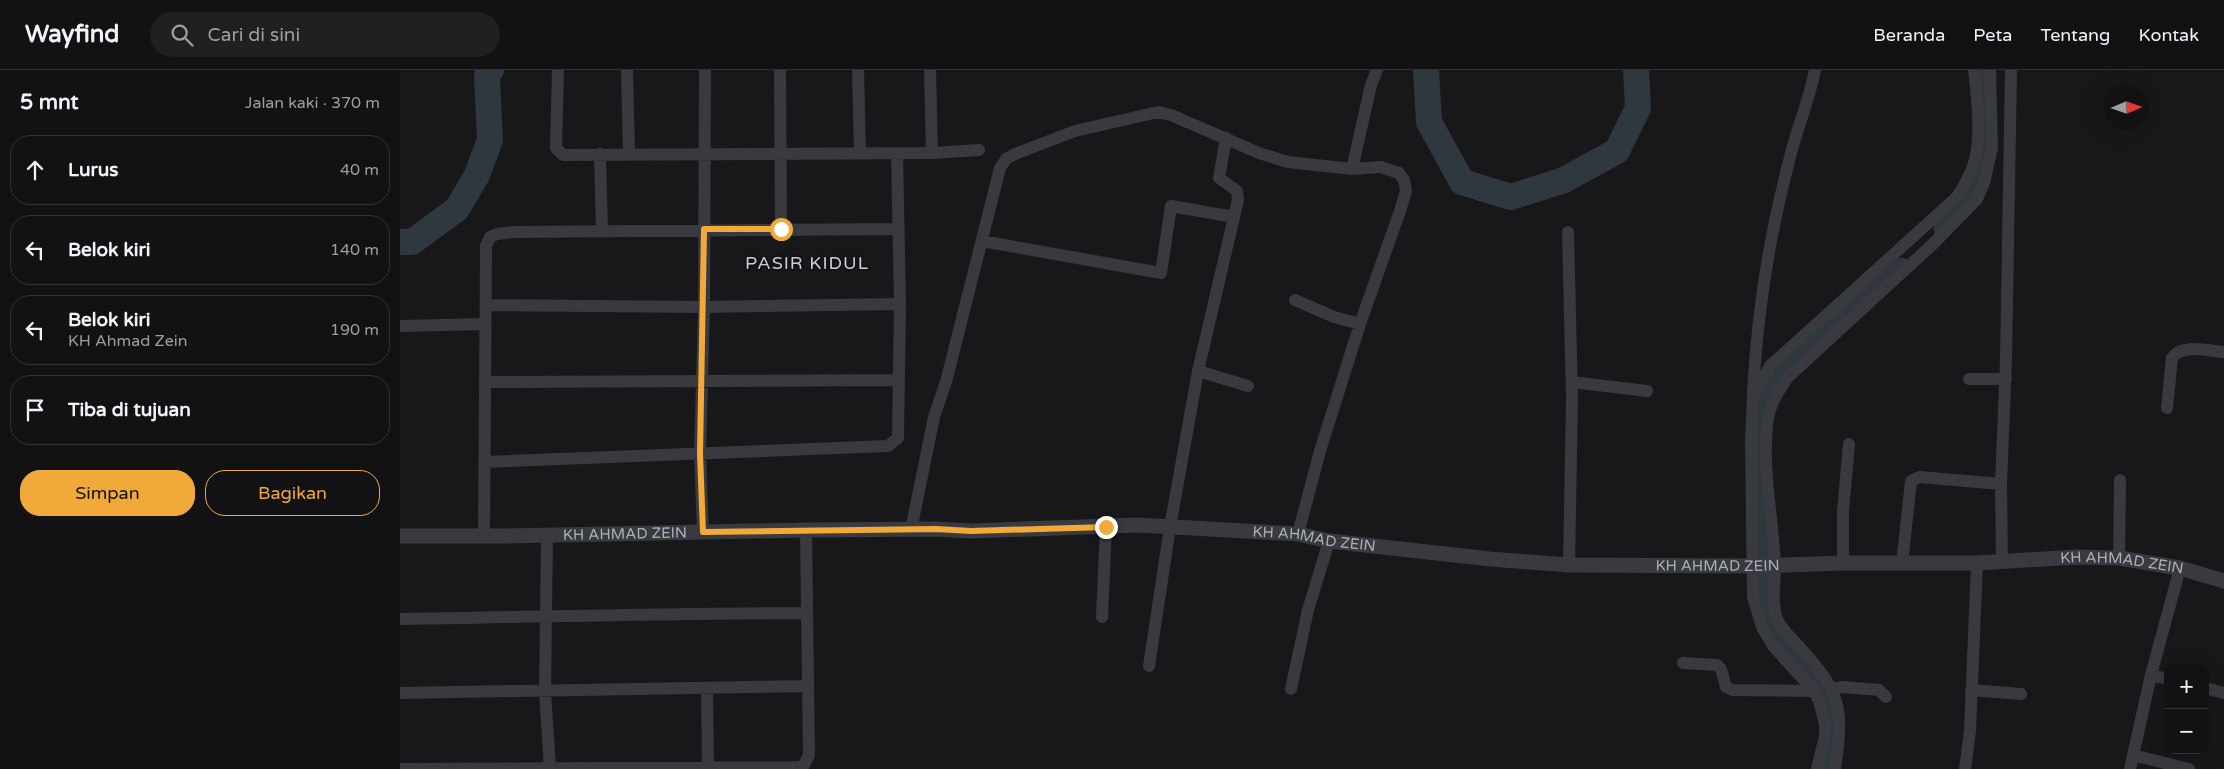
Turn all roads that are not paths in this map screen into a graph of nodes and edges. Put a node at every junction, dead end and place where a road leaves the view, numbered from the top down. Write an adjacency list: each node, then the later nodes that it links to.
1 (558, 70): 18 (street)
2 (628, 70): 19 (street)
3 (705, 70): 20 (street)
4 (780, 70): 21 (street)
5 (858, 70): 15 (street)
6 (930, 70): 17 (street)
7 (1377, 70): 22 (street)
8 (1815, 70): 47 (street)
9 (1974, 70): 12 (street)
10 (1990, 70): 12 (street)
11 (2010, 70): 40 (street)
12 (1984, 108): 47 (street); 54 (street)
13 (1226, 138): 22 (street); 23 (street); 29 (street)
14 (979, 150): 17 (street)
15 (860, 153): 16 (street); 21 (street)
16 (897, 153): 17 (street); 26 (street)
17 (932, 153)
18 (600, 154): 19 (street); 27 (street)
19 (629, 154): 20 (street)
20 (704, 154): 21 (street); 24 (street)
21 (780, 154): 25 (street)
22 (1352, 169): 35 (street)
23 (1234, 217): 29 (street); 38 (street)
24 (704, 229): 25 (street); 27 (street); 33 (street)
25 (781, 229): 26 (street)
26 (899, 229): 31 (street)
27 (602, 231): 32 (street)
28 (1568, 232): 44 (street)
29 (982, 240): 58 (street)
30 (1296, 300): 35 (street)
31 (900, 304): 33 (street); 41 (street)
32 (486, 305): 33 (street); 34 (street)
33 (704, 307): 42 (street)
34 (485, 324): 36 (street); 43 (street)
35 (1360, 324): 60 (street)
36 (400, 326)
37 (2224, 352): 48 (street)
38 (1198, 371): 45 (street); 56 (street)
39 (1969, 379): 40 (street)
40 (2006, 379): 53 (street)
41 (897, 380): 42 (street); 50 (street)
42 (700, 381): 43 (street); 50 (street)
43 (485, 382): 51 (street)
44 (1572, 382): 46 (street); 70 (street)
45 (1248, 386)
46 (1647, 390)
47 (1753, 397): 54 (street)
48 (2167, 408)
49 (1850, 444): 67 (street)
50 (700, 454): 51 (street); 59 (street)
51 (485, 462): 63 (street)
52 (2120, 480): 65 (street)
53 (2002, 484): 66 (street); 69 (street)
54 (1761, 514): 71 (street); 71 (street)
55 (1106, 527): 56 (street, KH AHMAD ZEIN); 58 (street, KH AHMAD ZEIN); 76 (street)
56 (1170, 527): 60 (street, KH AHMAD ZEIN); 79 (street)
57 (806, 530): 58 (street, KH AHMAD ZEIN); 59 (street, KH AHMAD ZEIN); 74 (street)
58 (910, 530)
59 (703, 532): 61 (street, KH AHMAD ZEIN)
60 (1298, 534): 64 (street, KH AHMAD ZEIN)
61 (546, 535): 63 (street, KH AHMAD ZEIN); 75 (street)
62 (400, 536): 63 (street, KH AHMAD ZEIN)
63 (484, 536)
64 (1329, 541): 70 (street, KH AHMAD ZEIN); 86 (street)
65 (2119, 558): 66 (street, KH AHMAD ZEIN); 72 (street, KH AHMAD ZEIN)
66 (2002, 562): 68 (street, KH AHMAD ZEIN)
67 (1843, 563): 69 (street, KH AHMAD ZEIN); 71 (street, KH AHMAD ZEIN)
68 (1977, 563): 69 (street, KH AHMAD ZEIN); 87 (street)
69 (1902, 564)
70 (1569, 565): 71 (street, KH AHMAD ZEIN)
71 (1765, 566): 84 (street); 88 (street)
72 (2180, 568): 73 (street, KH AHMAD ZEIN); 80 (street)
73 (2224, 581)
74 (805, 613): 75 (street); 82 (street)
75 (545, 617): 77 (street); 89 (street)
76 (1102, 617)
77 (400, 619)
78 (1683, 663): 88 (street)
79 (1149, 666)
80 (2151, 675): 81 (street); 94 (street)
81 (2164, 678)
82 (807, 686): 83 (street); 95 (street)
83 (707, 689): 89 (street); 95 (street)
84 (1833, 689): 93 (street); 100 (street)
85 (2209, 689): 91 (street)
86 (1291, 690)
87 (1971, 690): 92 (street); 101 (street)
88 (1814, 691): 99 (street)
89 (545, 692): 90 (street); 97 (street)
90 (400, 693)
91 (2224, 693)
92 (2022, 694)
93 (1886, 697)
94 (2133, 755): 102 (street); 103 (street)
95 (708, 766): 98 (street)
96 (400, 768): 97 (street)
97 (550, 768): 98 (street)
98 (619, 768)
99 (1818, 769)
100 (1835, 769)
101 (1966, 769)
102 (2130, 769)
103 (2189, 769)

